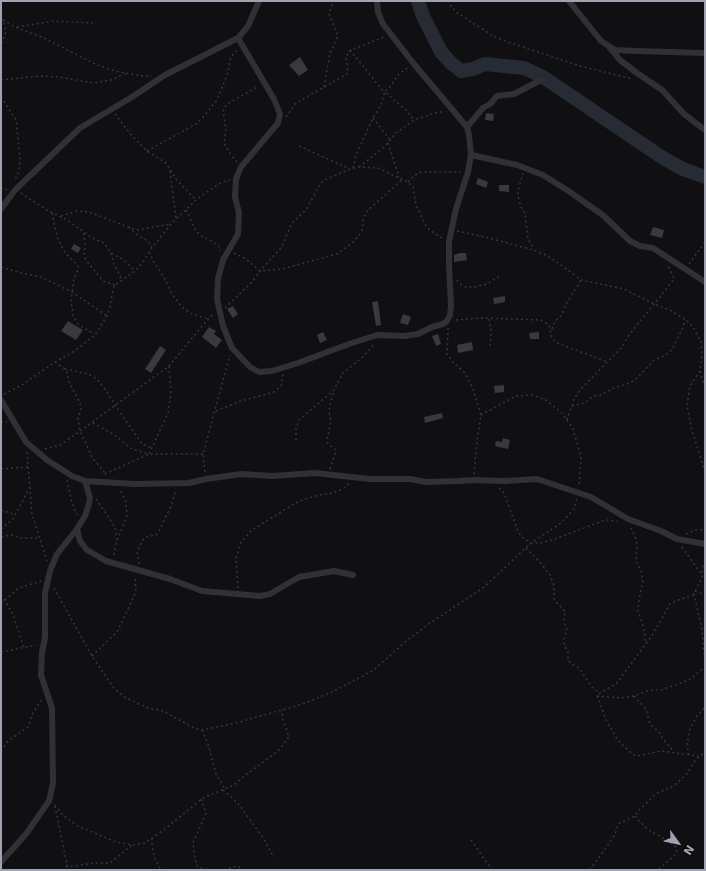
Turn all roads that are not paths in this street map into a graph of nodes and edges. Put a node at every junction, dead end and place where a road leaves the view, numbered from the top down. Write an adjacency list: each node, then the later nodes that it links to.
1 (259, 1): 4 (street)
2 (377, 1): 8 (street)
3 (570, 1): 5 (street)
4 (238, 38): 10 (street); 11 (street)
5 (609, 47): 6 (street); 9 (street)
6 (705, 53)
7 (539, 81): 8 (street)
8 (467, 127): 10 (street)
9 (705, 130)
10 (471, 155): 12 (street)
11 (1, 210)
12 (705, 282)
13 (1, 400): 14 (street)
14 (85, 481): 15 (street); 16 (street)
15 (79, 527): 17 (street); 18 (street)
16 (705, 544)
17 (353, 575)
18 (1, 862)

